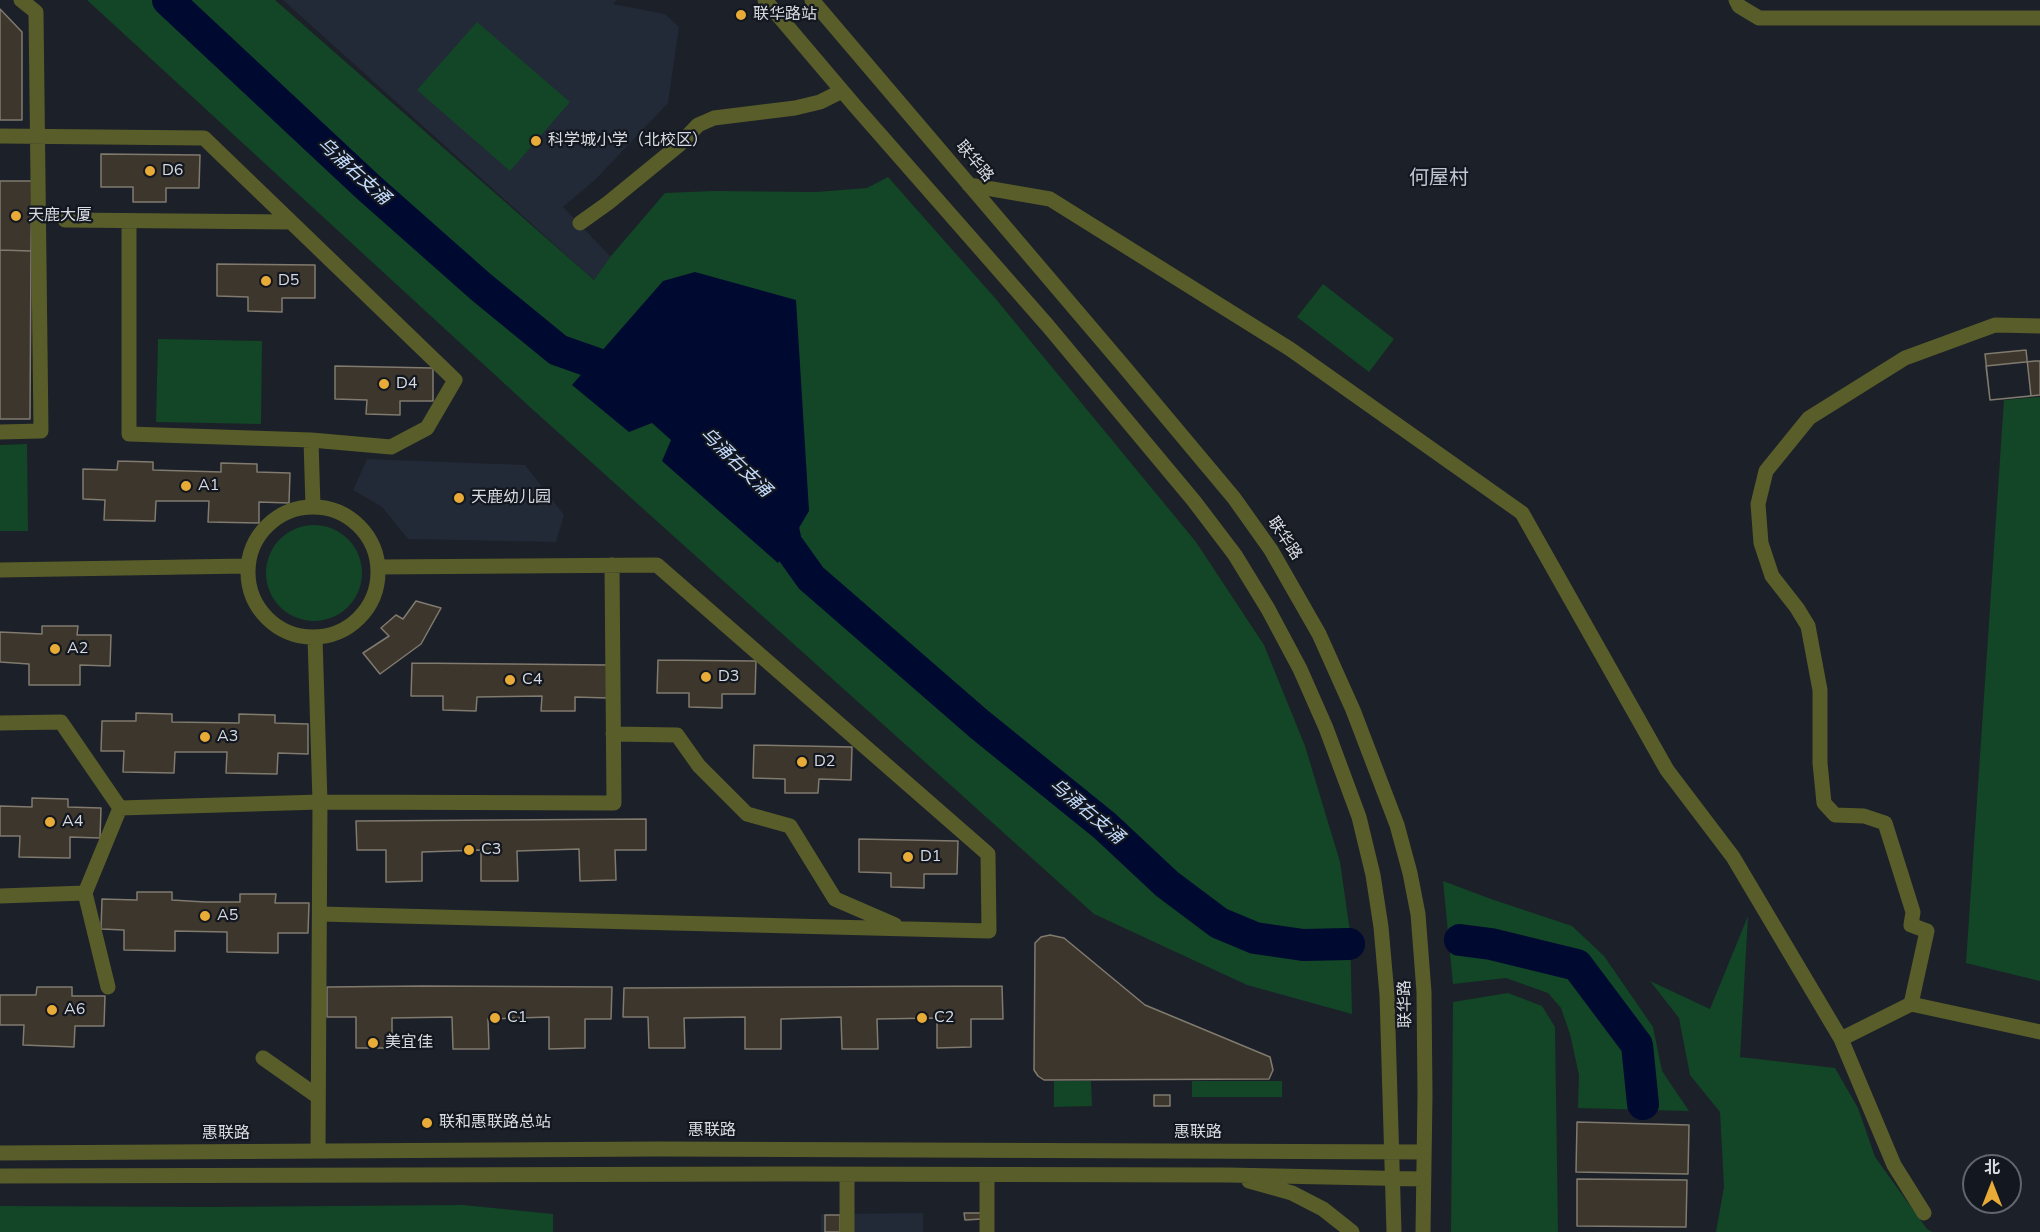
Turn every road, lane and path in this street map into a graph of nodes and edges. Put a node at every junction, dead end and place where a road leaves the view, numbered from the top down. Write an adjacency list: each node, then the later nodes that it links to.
1 (21, 0): 8 (street)
2 (765, 0): 6 (street)
3 (812, 0): 9 (street, 联华路)
4 (1736, 0): 5 (street)
5 (2040, 18)
6 (842, 91): 13 (street); 38 (street)
7 (0, 135): 8 (street)
8 (38, 135): 12 (street); 15 (street)
9 (969, 185): 34 (street); 39 (street, 联华路)
10 (65, 220): 11 (street)
11 (129, 221): 12 (street); 16 (street)
12 (291, 222): 16 (street)
13 (580, 223)
14 (2040, 326): 32 (street)
15 (0, 432)
16 (310, 440): 17 (street)
17 (313, 507): 19 (street); 20 (street)
18 (612, 565): 20 (street); 24 (street); 30 (street)
19 (247, 566): 21 (street); 22 (street)
20 (378, 567): 22 (street)
21 (0, 570)
22 (315, 637): 25 (street)
23 (0, 723): 26 (street)
24 (613, 734): 25 (street); 30 (street)
25 (320, 802): 26 (street); 29 (street)
26 (120, 808): 27 (street)
27 (85, 893): 28 (street); 31 (street)
28 (0, 896)
29 (320, 914): 30 (street); 36 (street)
30 (904, 928)
31 (108, 987)
32 (1911, 1004): 33 (street); 34 (street)
33 (2040, 1032)
34 (1841, 1039): 47 (street)
35 (263, 1058): 36 (street)
36 (317, 1096): 37 (street)
37 (318, 1151): 38 (street, 惠联路); 40 (street, 惠联路)
38 (1393, 1152): 39 (street, 惠联路); 45 (street)
39 (1424, 1152): 46 (street, 联华路)
40 (0, 1153)
41 (847, 1175): 42 (street); 44 (street); 48 (street)
42 (987, 1175): 43 (street); 49 (street)
43 (1228, 1175): 45 (street); 50 (street)
44 (0, 1176)
45 (1394, 1178): 46 (street); 51 (street)
46 (1424, 1179): 52 (street, 联华路)
47 (1924, 1213)
48 (847, 1232)
49 (987, 1232)
50 (1352, 1232)
51 (1394, 1232)
52 (1423, 1232)

